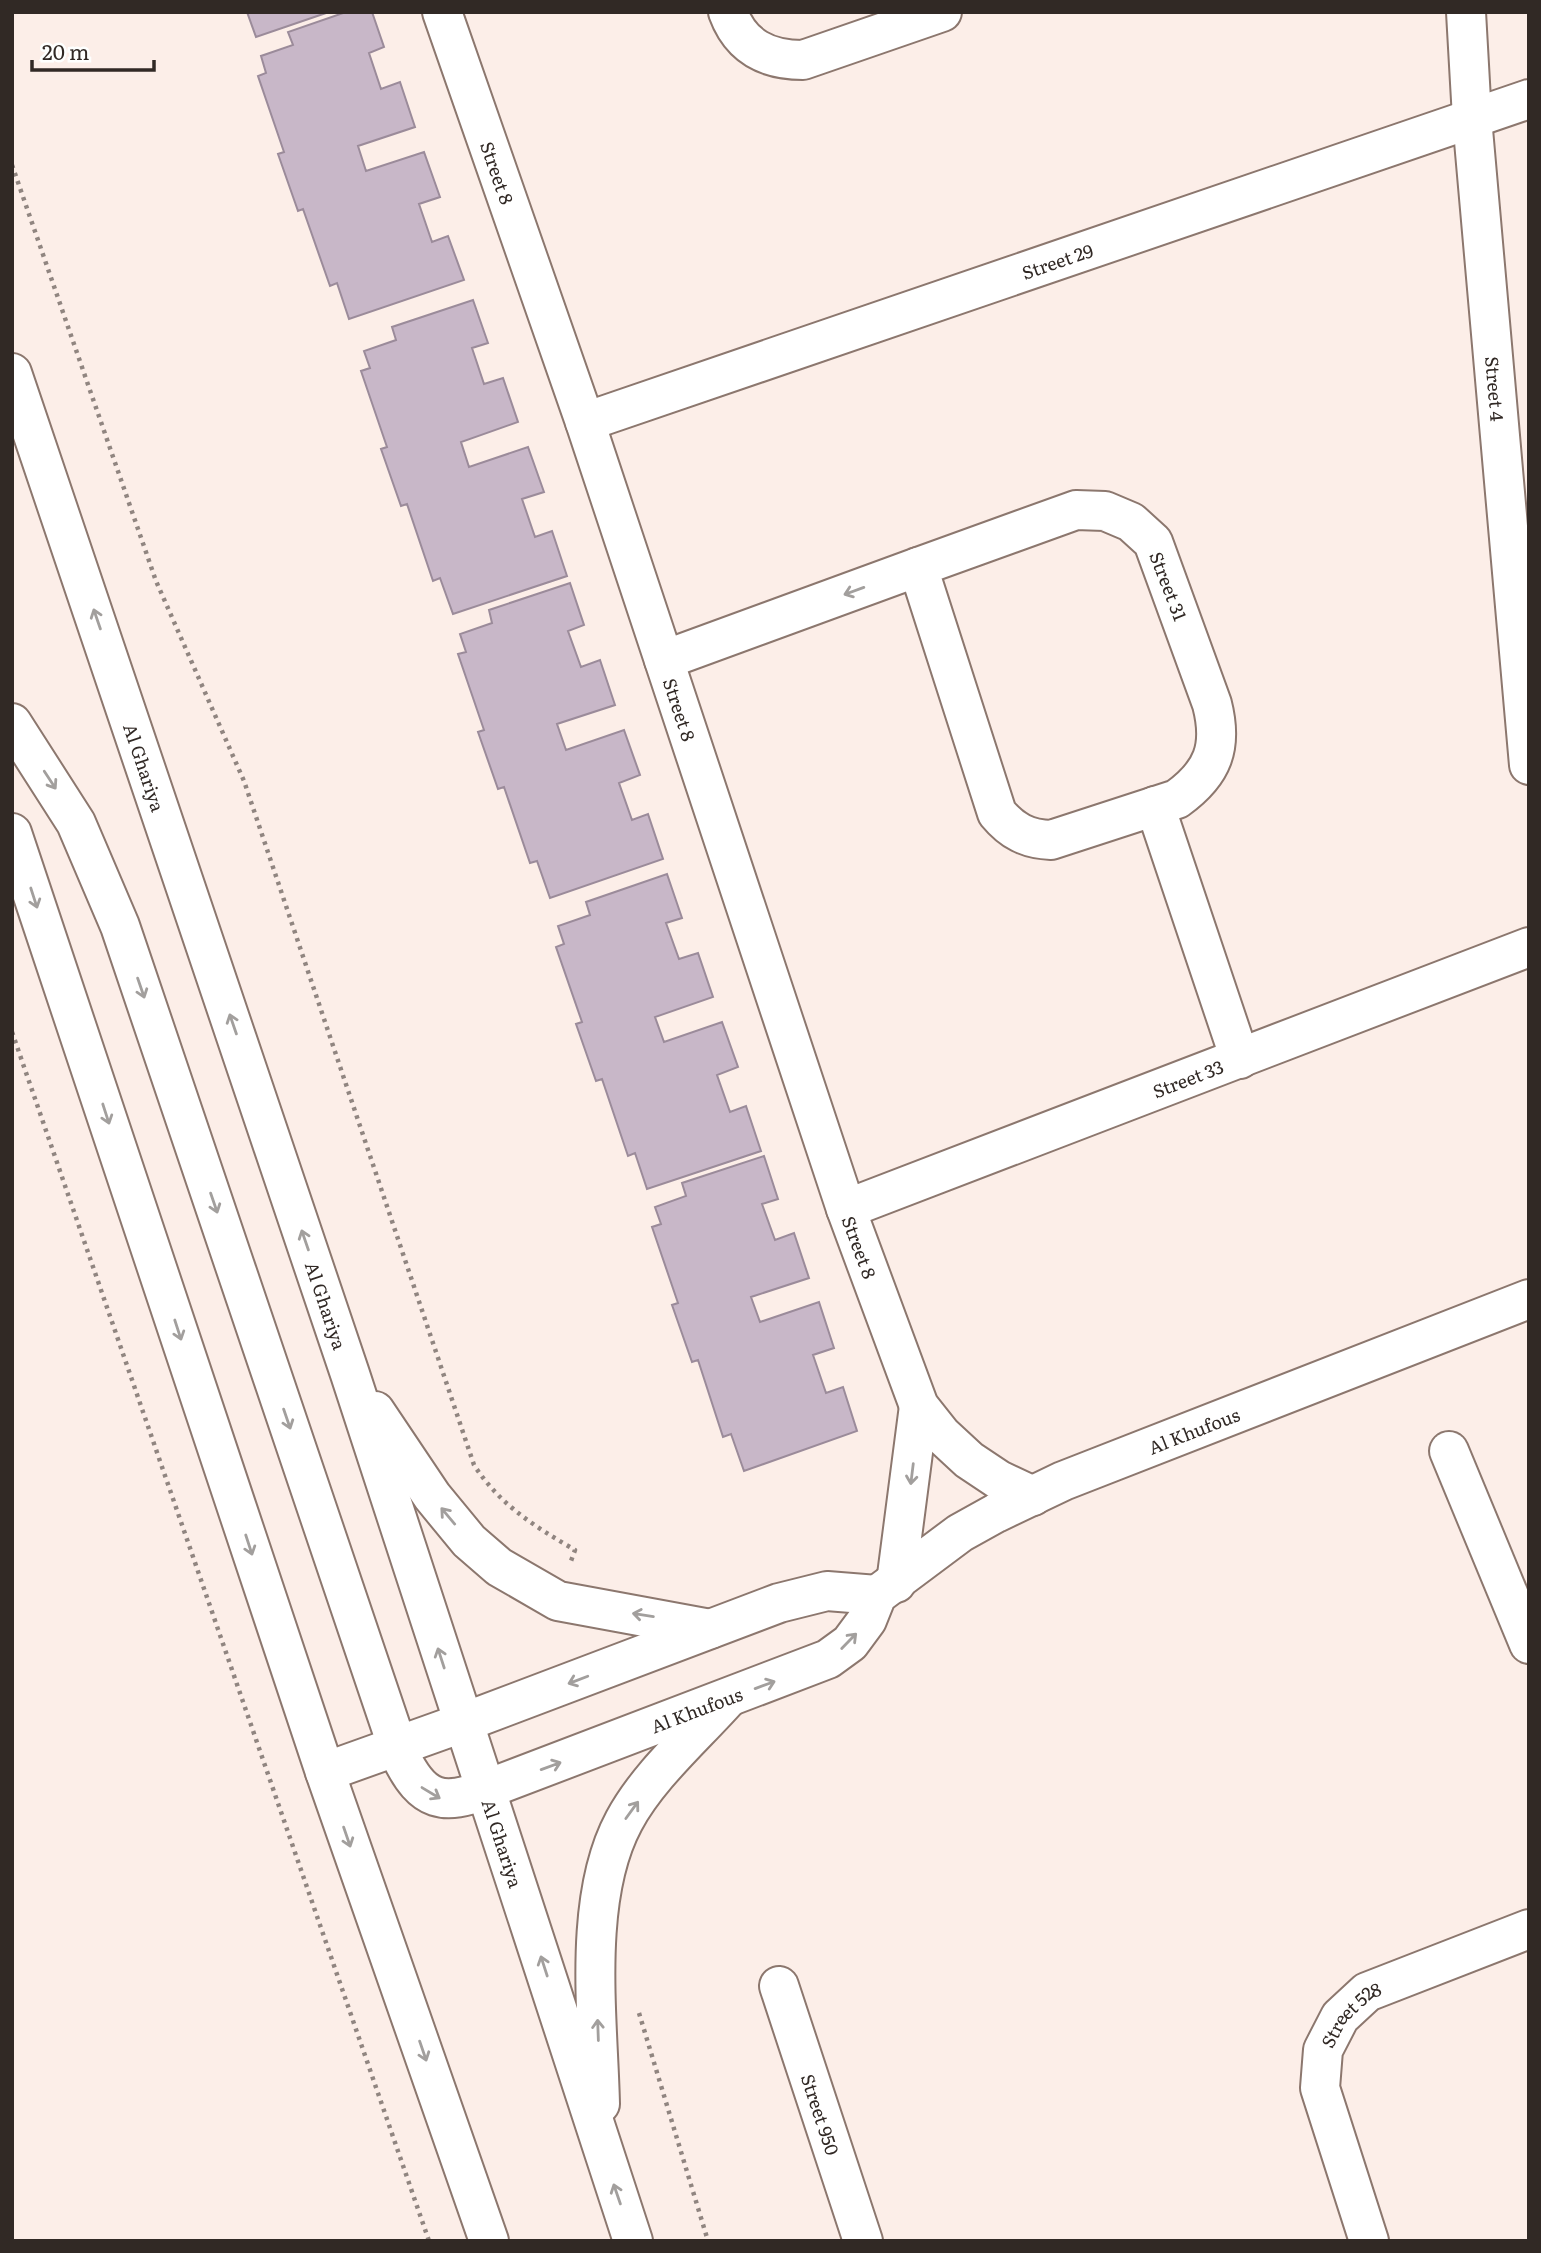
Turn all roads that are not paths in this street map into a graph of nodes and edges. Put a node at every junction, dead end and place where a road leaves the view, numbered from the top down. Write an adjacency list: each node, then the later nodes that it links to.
1 (442, 12): 8 (street, Street 8)
2 (728, 12): 3 (street)
3 (942, 12)
4 (1465, 12): 6 (street, Street 4)
5 (1529, 99): 6 (street, Street 29)
6 (1472, 118): 8 (street, Street 29); 12 (street, Street 4)
7 (12, 373): 19 (street, Al Ghariya, one-way to 7)
8 (585, 422): 10 (street, Street 8)
9 (918, 567): 10 (street, Street 31, one-way to 10); 13 (street, Street 31); 13 (street, Street 31)
10 (664, 660): 17 (street, Street 8)
11 (12, 723): 28 (street, one-way to 28)
12 (1529, 765)
13 (1155, 806): 16 (street)
14 (12, 833): 29 (street, one-way to 29)
15 (1529, 947): 16 (street, Street 33)
16 (1240, 1059): 17 (street, Street 33)
17 (846, 1209): 20 (street, Street 8)
18 (1529, 1299): 22 (street, Al Khufous)
19 (350, 1374): 24 (street, one-way to 19); 27 (street, Al Ghariya, one-way to 19)
20 (919, 1406): 22 (street, Street 8); 23 (street, Street 8, one-way to 23)
21 (1449, 1451): 25 (street)
22 (1032, 1496): 23 (street, Al Khufous)
23 (886, 1589): 24 (street); 26 (street, Al Khufous, one-way to 23)
24 (710, 1629): 27 (street, one-way to 27)
25 (1529, 1644)
26 (727, 1699): 30 (street, Al Khufous, one-way to 26); 33 (street, one-way to 26)
27 (462, 1723): 28 (street); 30 (street, Al Ghariya)
28 (398, 1746): 29 (street); 30 (street, Al Khufous, one-way to 30)
29 (325, 1772): 34 (street, one-way to 34)
30 (487, 1789): 33 (street, Al Ghariya, one-way to 30)
31 (1529, 1929): 37 (street, Street 528)
32 (779, 1986): 36 (street, Street 950)
33 (601, 2148): 35 (street, Al Ghariya, one-way to 33)
34 (489, 2241)
35 (633, 2241)
36 (863, 2241)
37 (1368, 2241)

